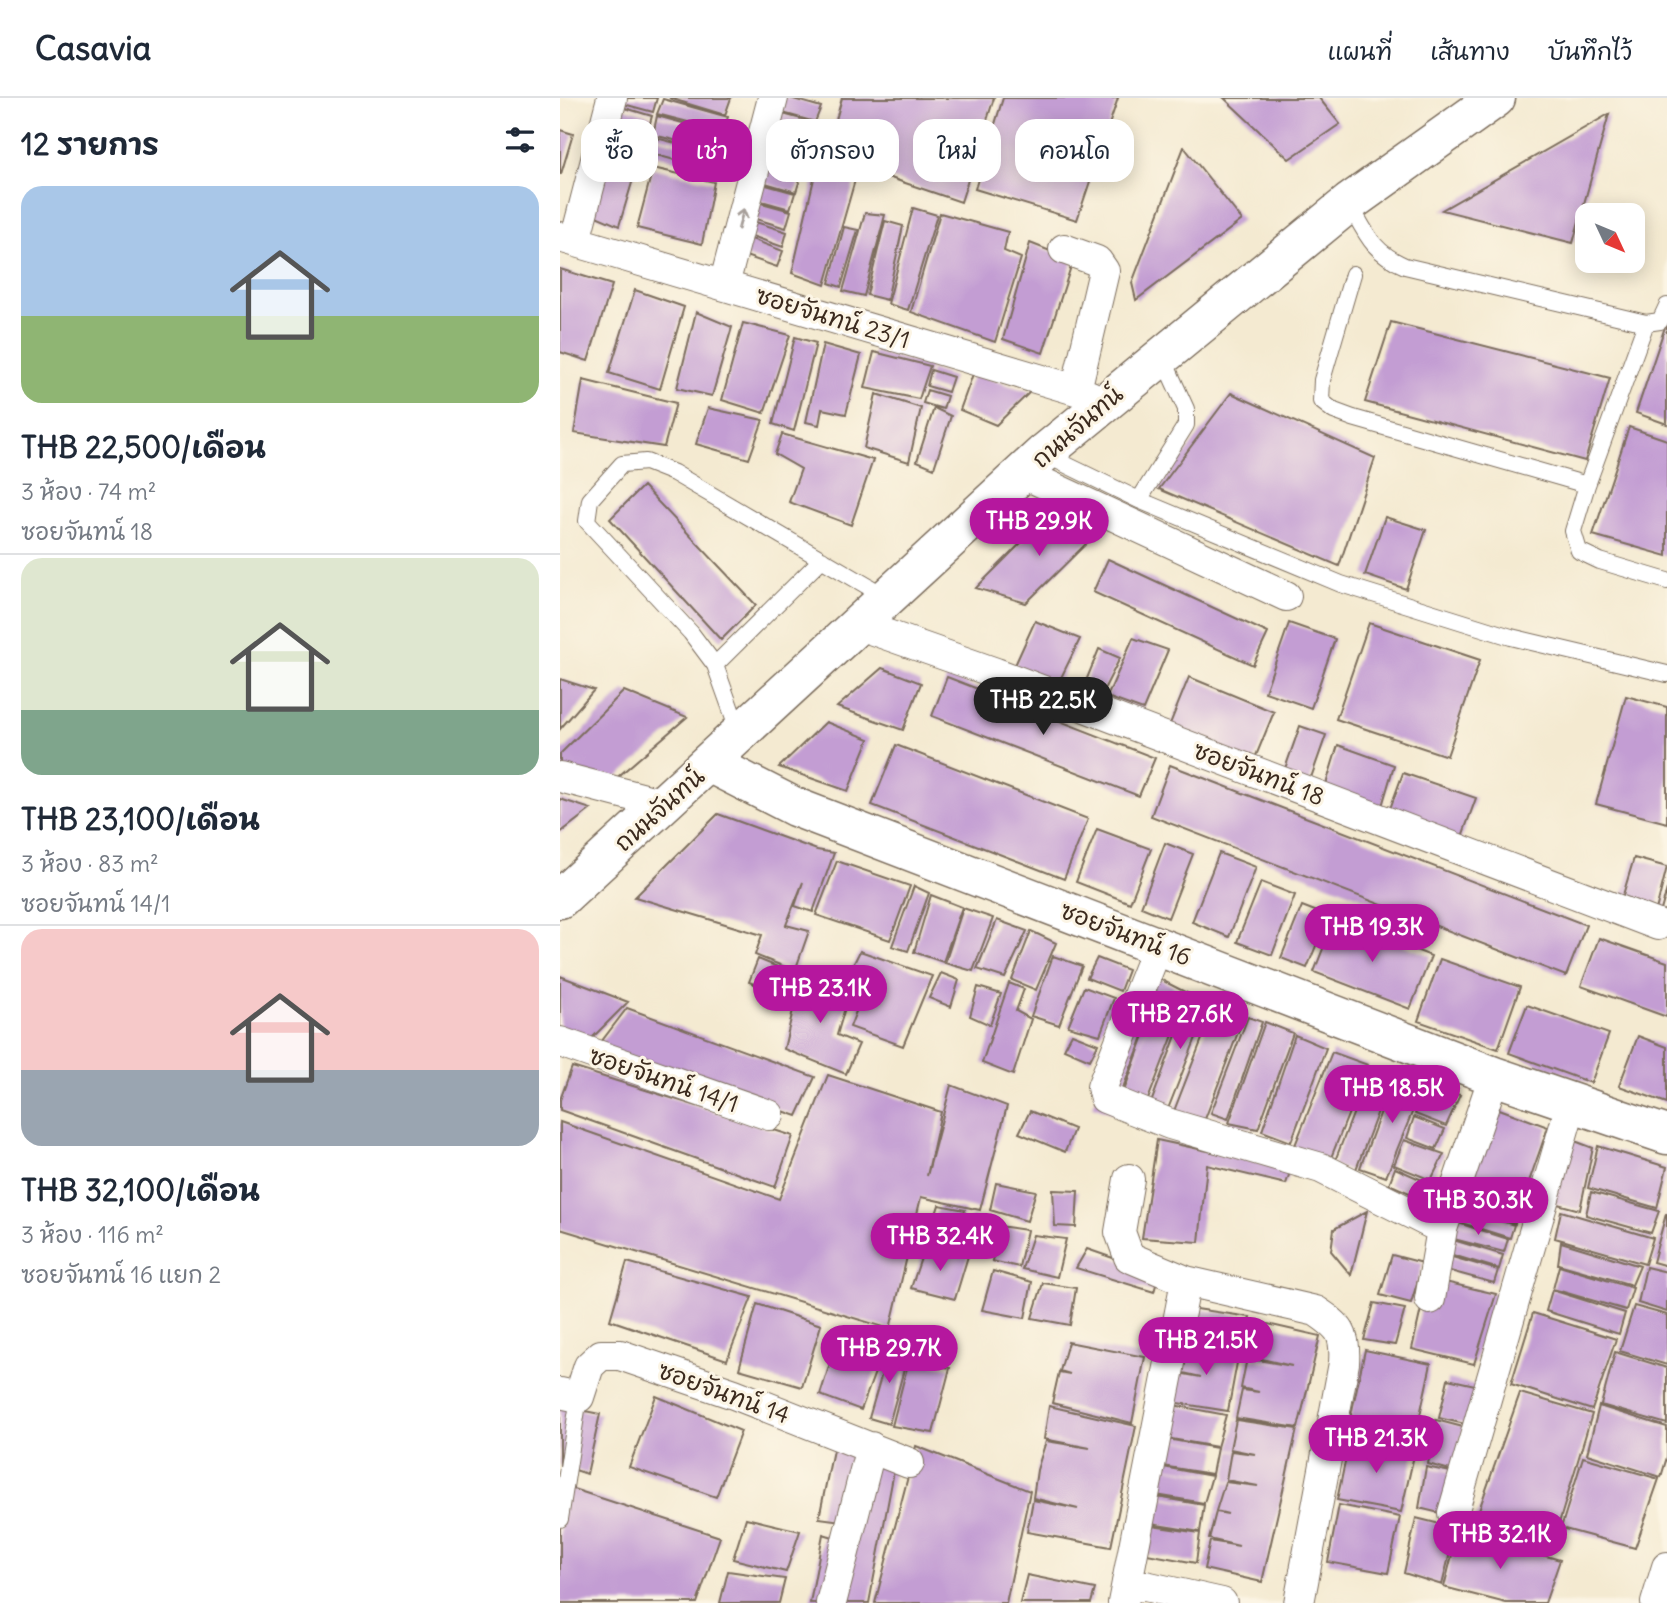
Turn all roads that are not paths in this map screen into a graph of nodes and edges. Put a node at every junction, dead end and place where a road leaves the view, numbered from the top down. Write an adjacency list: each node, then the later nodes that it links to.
1 (612, 98): 5 (street)
2 (773, 98): 8 (street, one-way to 2)
3 (1496, 98): 4 (main road, ถนนจันทน์)
4 (1349, 203): 10 (lane); 11 (main road, ถนนจันทน์)
5 (568, 239): 8 (street, ซอยจันทน์ 23/1)
6 (1064, 249): 12 (street)
7 (1353, 274): 14 (lane)
8 (724, 285): 12 (street, ซอยจันทน์ 23/1)
9 (1667, 306): 10 (lane)
10 (1646, 323): 14 (lane)
11 (1161, 354): 12 (main road, ถนนจันทน์); 15 (lane)
12 (1091, 396): 13 (main road, ถนนจันทน์)
13 (1033, 463): 15 (lane); 18 (street); 19 (main road, ถนนจันทน์)
14 (1587, 485): 17 (lane)
15 (1139, 500): 22 (lane)
16 (822, 559): 19 (lane); 21 (lane); 21 (lane)
17 (1667, 581)
18 (1286, 596)
19 (888, 597): 20 (main road, ถนนจันทน์)
20 (859, 625): 23 (main road, ถนนจันทน์); 28 (street, ซอยจันทน์ 18)
21 (715, 665): 23 (lane)
22 (1667, 674)
23 (739, 734): 24 (main road, ถนนจันทน์)
24 (709, 763): 26 (main road, ถนนจันทน์); 29 (main road, ซอยจันทน์ 16)
25 (560, 777): 26 (street)
26 (664, 804): 27 (main road, ถนนจันทน์)
27 (560, 899)
28 (1658, 925)
29 (1158, 945): 31 (main road, ซอยจันทน์ 16); 36 (street)
30 (560, 1042): 33 (street, ซอยจันทน์ 14/1)
31 (1494, 1076): 32 (main road, ซอยจันทน์ 16); 36 (street)
32 (1572, 1101): 34 (main road, ซอยจันทน์ 16); 43 (street)
33 (769, 1115)
34 (1667, 1135)
35 (1129, 1179): 37 (street)
36 (1442, 1229): 38 (street)
37 (1186, 1281): 46 (street); 49 (street)
38 (1430, 1299)
39 (570, 1395): 40 (street, ซอยจันทน์ 14); 42 (lane)
40 (872, 1447): 41 (street, ซอยจันทน์ 14); 47 (street)
41 (909, 1463)
42 (562, 1485): 44 (lane)
43 (1453, 1513)
44 (560, 1519)
45 (1667, 1567): 50 (street)
46 (1125, 1593): 48 (street)
47 (831, 1603)
48 (1222, 1603)
49 (1299, 1603)
50 (1656, 1603)

